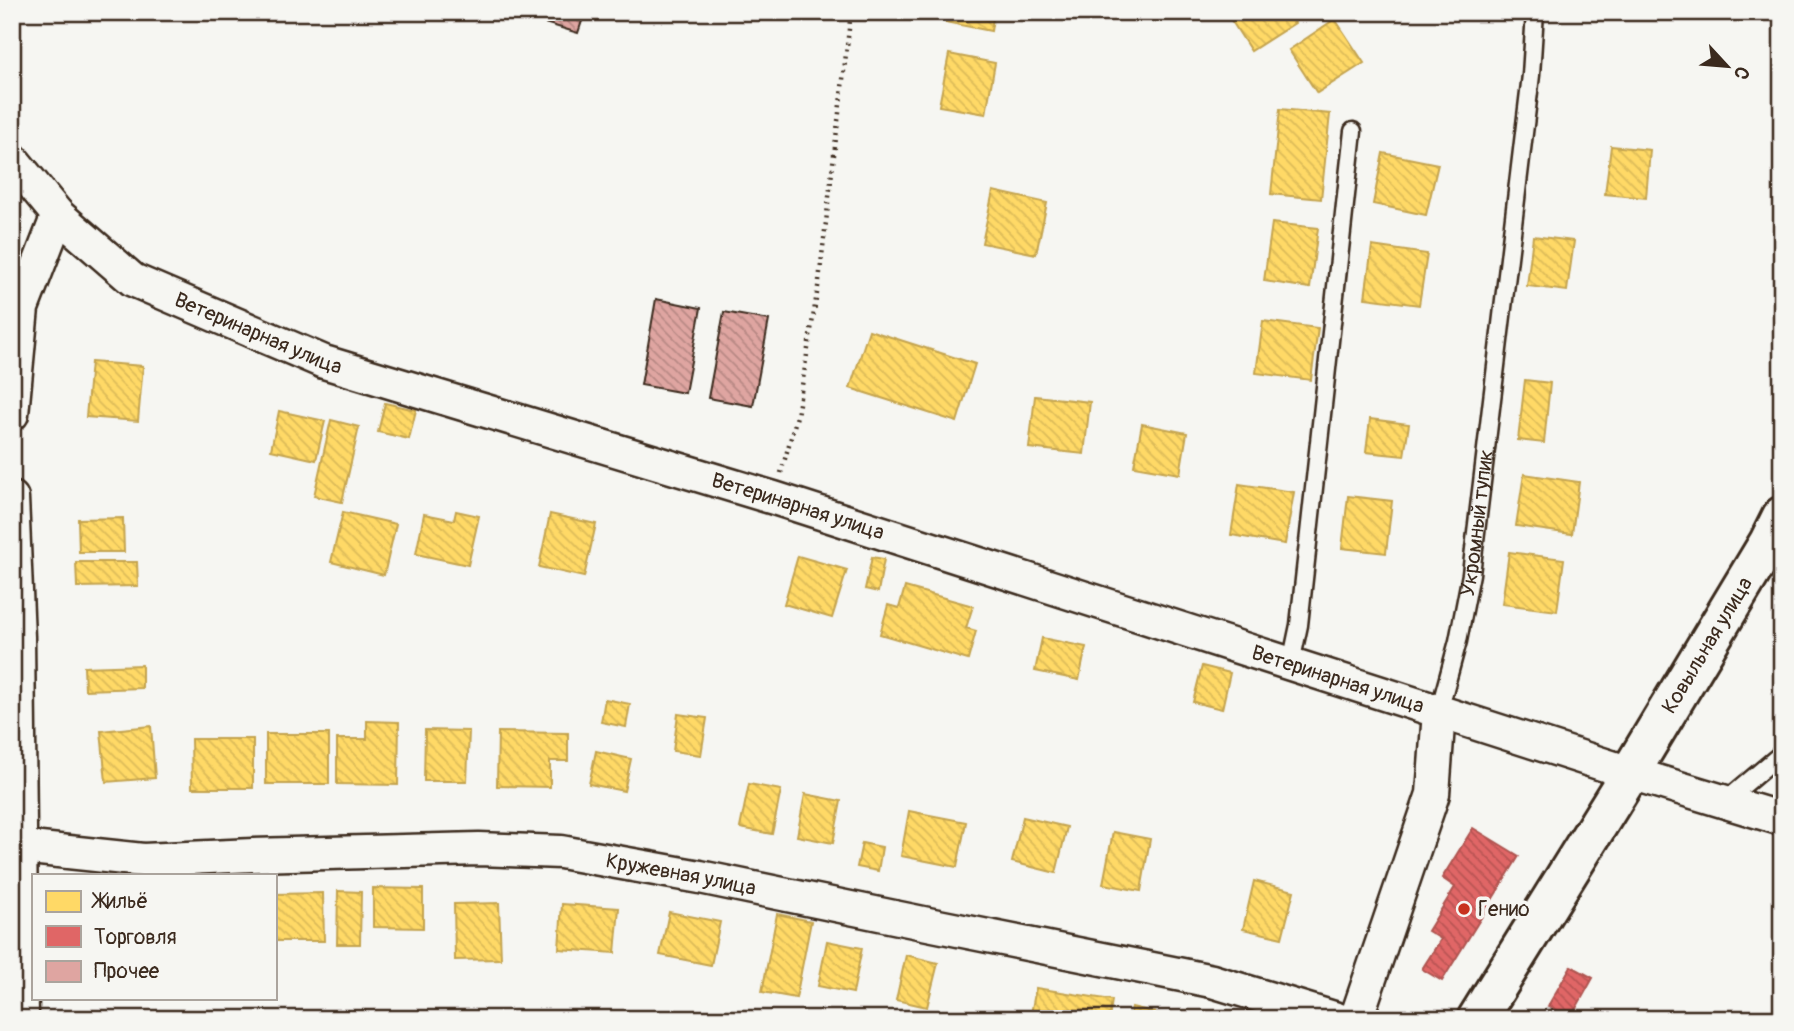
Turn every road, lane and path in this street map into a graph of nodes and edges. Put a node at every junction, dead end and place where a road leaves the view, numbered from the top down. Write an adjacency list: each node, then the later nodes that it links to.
1 (851, 12): 8 (path)
2 (1535, 12): 11 (lane, Укромный тупик)
3 (1353, 131): 10 (lane)
4 (12, 159): 5 (street, Ветеринарная улица)
5 (58, 215): 6 (street); 8 (street, Ветеринарная улица)
6 (12, 414)
7 (12, 498): 16 (street)
8 (774, 498): 10 (street, Ветеринарная улица)
9 (1782, 516): 13 (street, Ковыльная улица)
10 (1292, 663): 11 (street, Ветеринарная улица)
11 (1439, 712): 13 (street, Ветеринарная улица); 19 (street, Укромный тупик)
12 (1782, 753): 14 (lane)
13 (1630, 773): 14 (street, Ветеринарная улица); 20 (street, Ковыльная улица)
14 (1724, 802): 15 (street, Ветеринарная улица)
15 (1782, 819)
16 (16, 846): 17 (street); 18 (street, Кружевная улица)
17 (22, 1019)
18 (1338, 1019)
19 (1356, 1019)
20 (1477, 1019)

